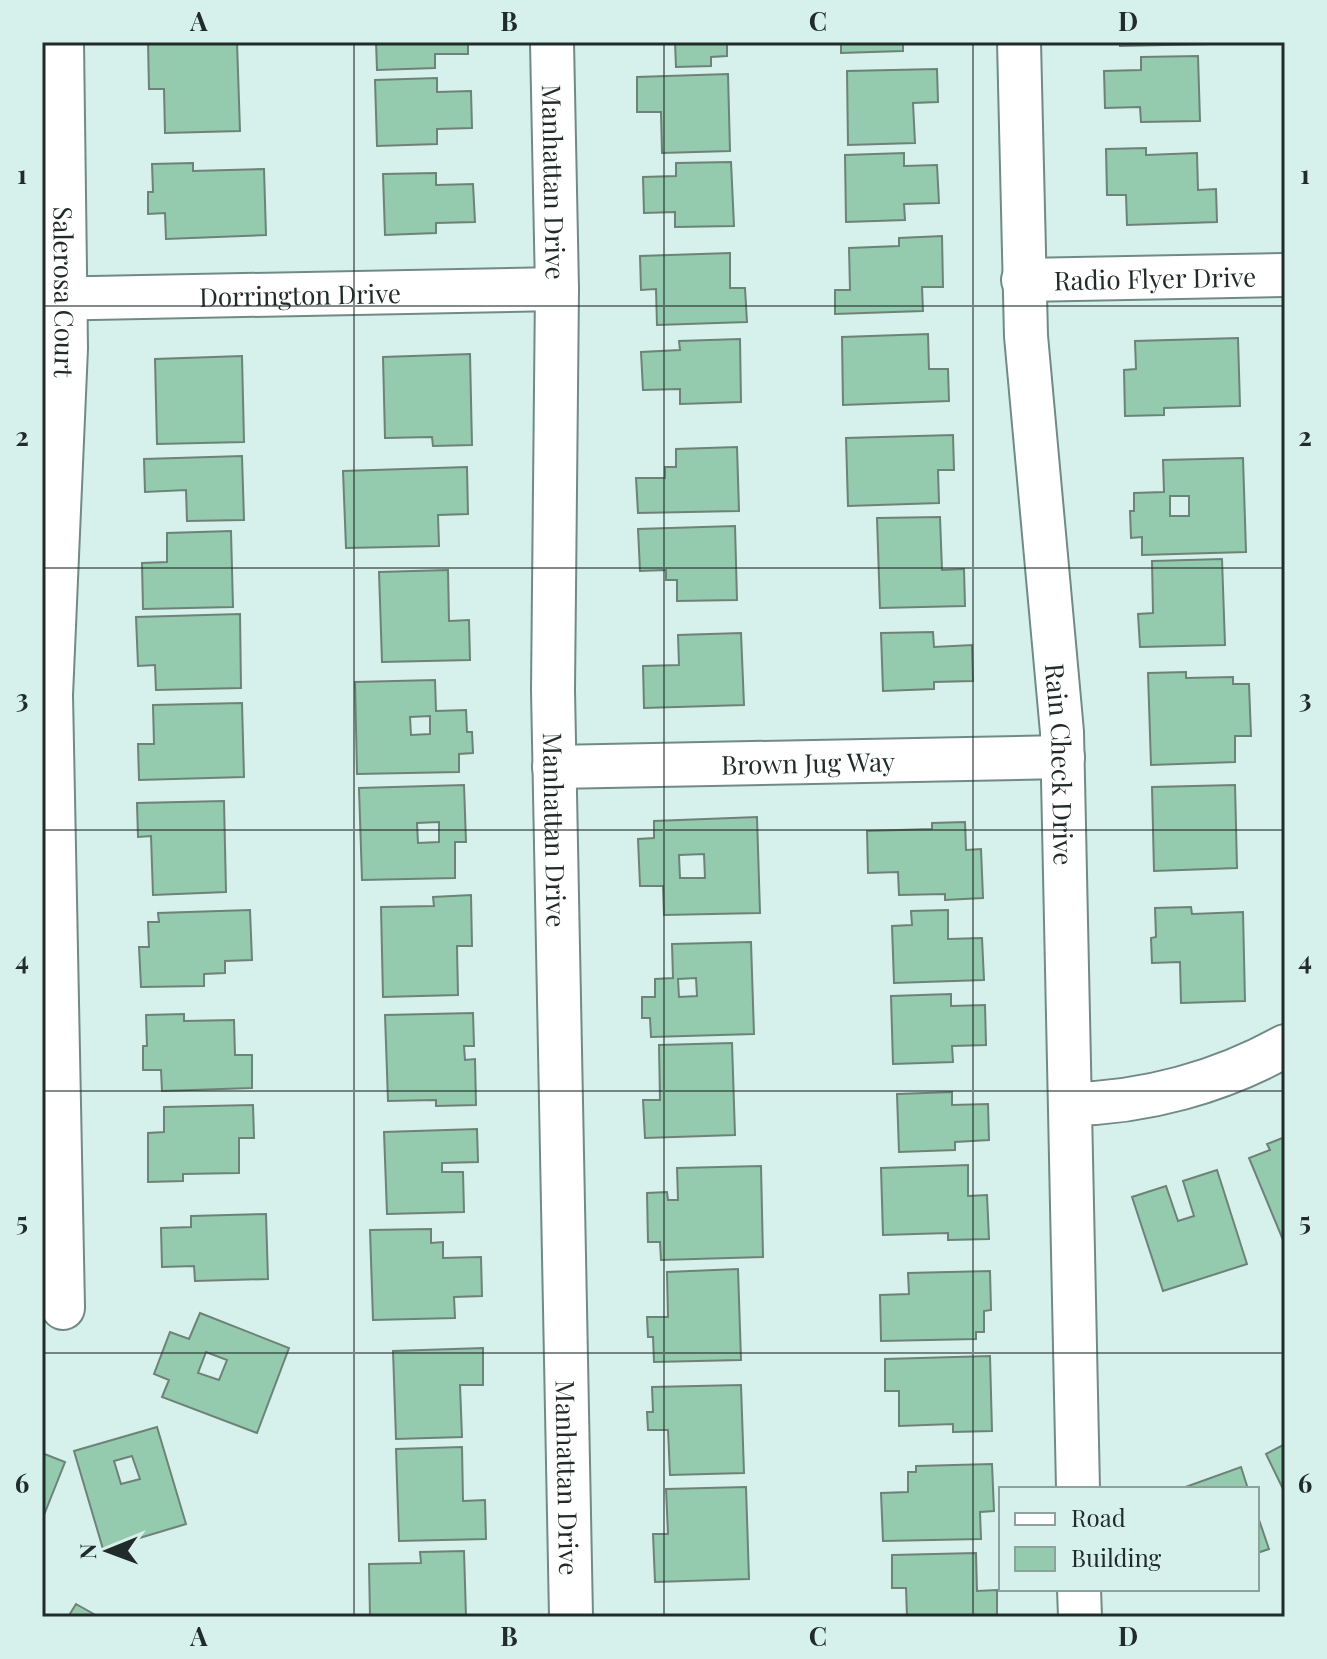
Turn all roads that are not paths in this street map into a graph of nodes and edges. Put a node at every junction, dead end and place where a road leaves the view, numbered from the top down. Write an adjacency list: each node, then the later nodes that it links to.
1 (62, 42): 7 (street, Salerosa Court)
2 (552, 42): 6 (street, Manhattan Drive)
3 (1019, 42): 5 (street, Rain Check Drive)
4 (1285, 275): 5 (street, Radio Flyer Drive)
5 (1023, 280): 8 (street, Rain Check Drive)
6 (557, 289): 7 (street, Dorrington Drive); 9 (street, Manhattan Drive)
7 (54, 299): 12 (street, Salerosa Court)
8 (1063, 757): 9 (street, Brown Jug Way); 11 (street, Rain Check Drive)
9 (554, 767): 15 (street, Manhattan Drive)
10 (1285, 1046): 11 (street)
11 (1070, 1104): 13 (street, Rain Check Drive)
12 (63, 1308)
13 (1078, 1487)
14 (1079, 1591): 16 (street)
15 (571, 1617)
16 (1080, 1617)

